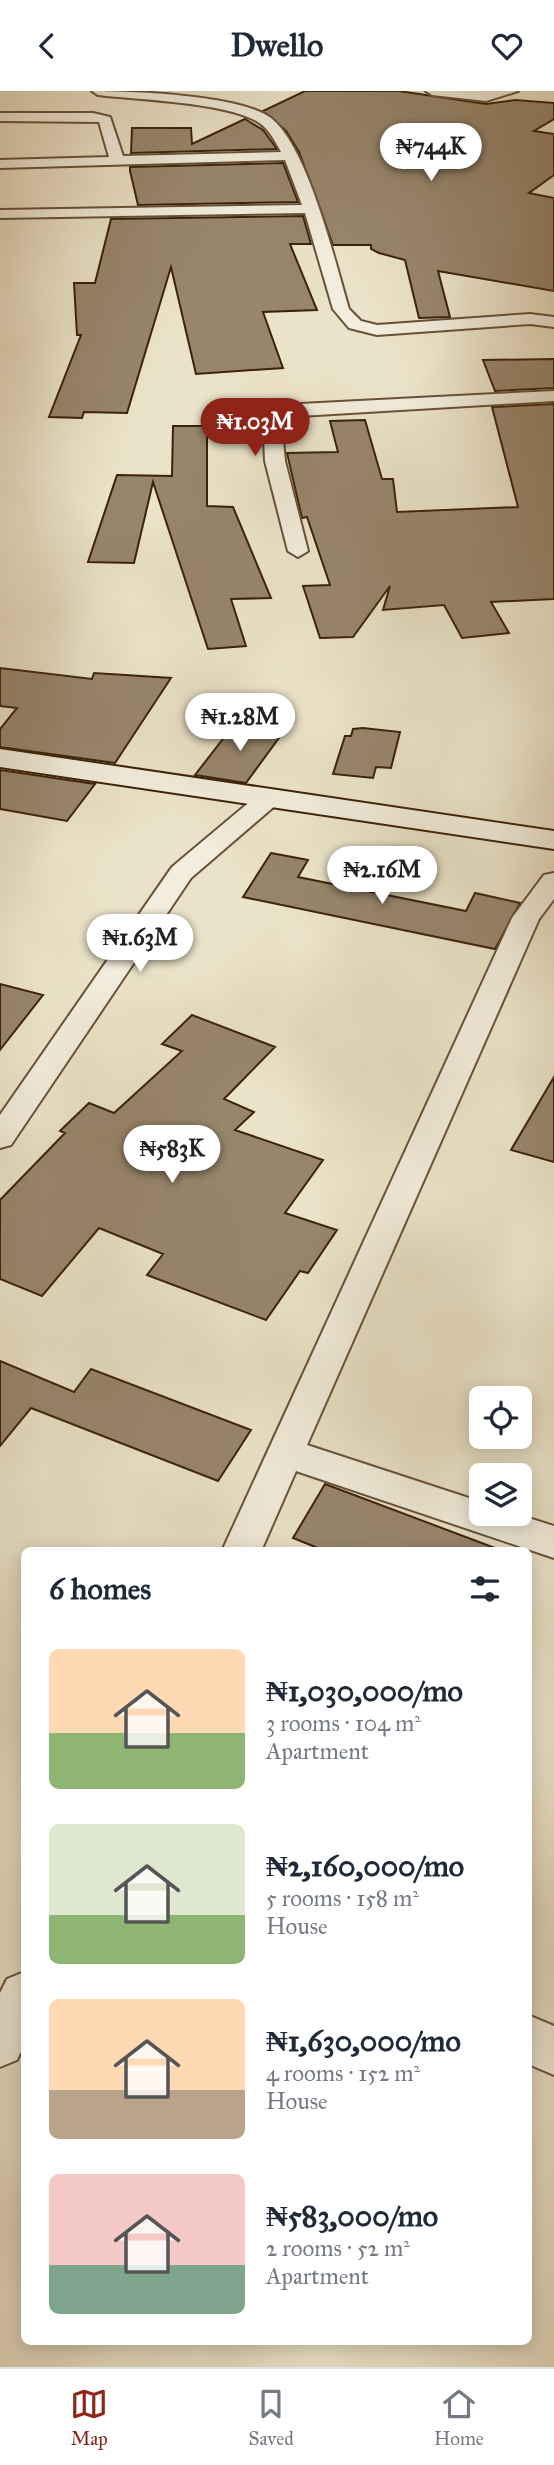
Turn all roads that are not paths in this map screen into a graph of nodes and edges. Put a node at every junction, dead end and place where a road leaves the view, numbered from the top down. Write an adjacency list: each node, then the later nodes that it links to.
1 (98, 91): 5 (street)
2 (432, 91): 3 (street)
3 (512, 91)
4 (0, 117): 6 (street)
5 (291, 156): 6 (street); 8 (street)
6 (117, 161): 7 (street)
7 (0, 164)
8 (309, 209): 9 (street); 11 (street)
9 (0, 214)
10 (554, 309): 11 (street)
11 (530, 319): 12 (street)
12 (554, 322)
13 (554, 396): 14 (street)
14 (298, 551)
15 (0, 758): 16 (street)
16 (268, 799): 17 (street); 19 (street)
17 (554, 840)
18 (554, 881): 20 (street)
19 (0, 1138)
20 (287, 1453): 21 (street); 22 (street)
21 (554, 1542)
22 (243, 1547)
23 (21, 2001): 25 (street)
24 (532, 2041): 26 (street)
25 (0, 2043)
26 (554, 2050)

